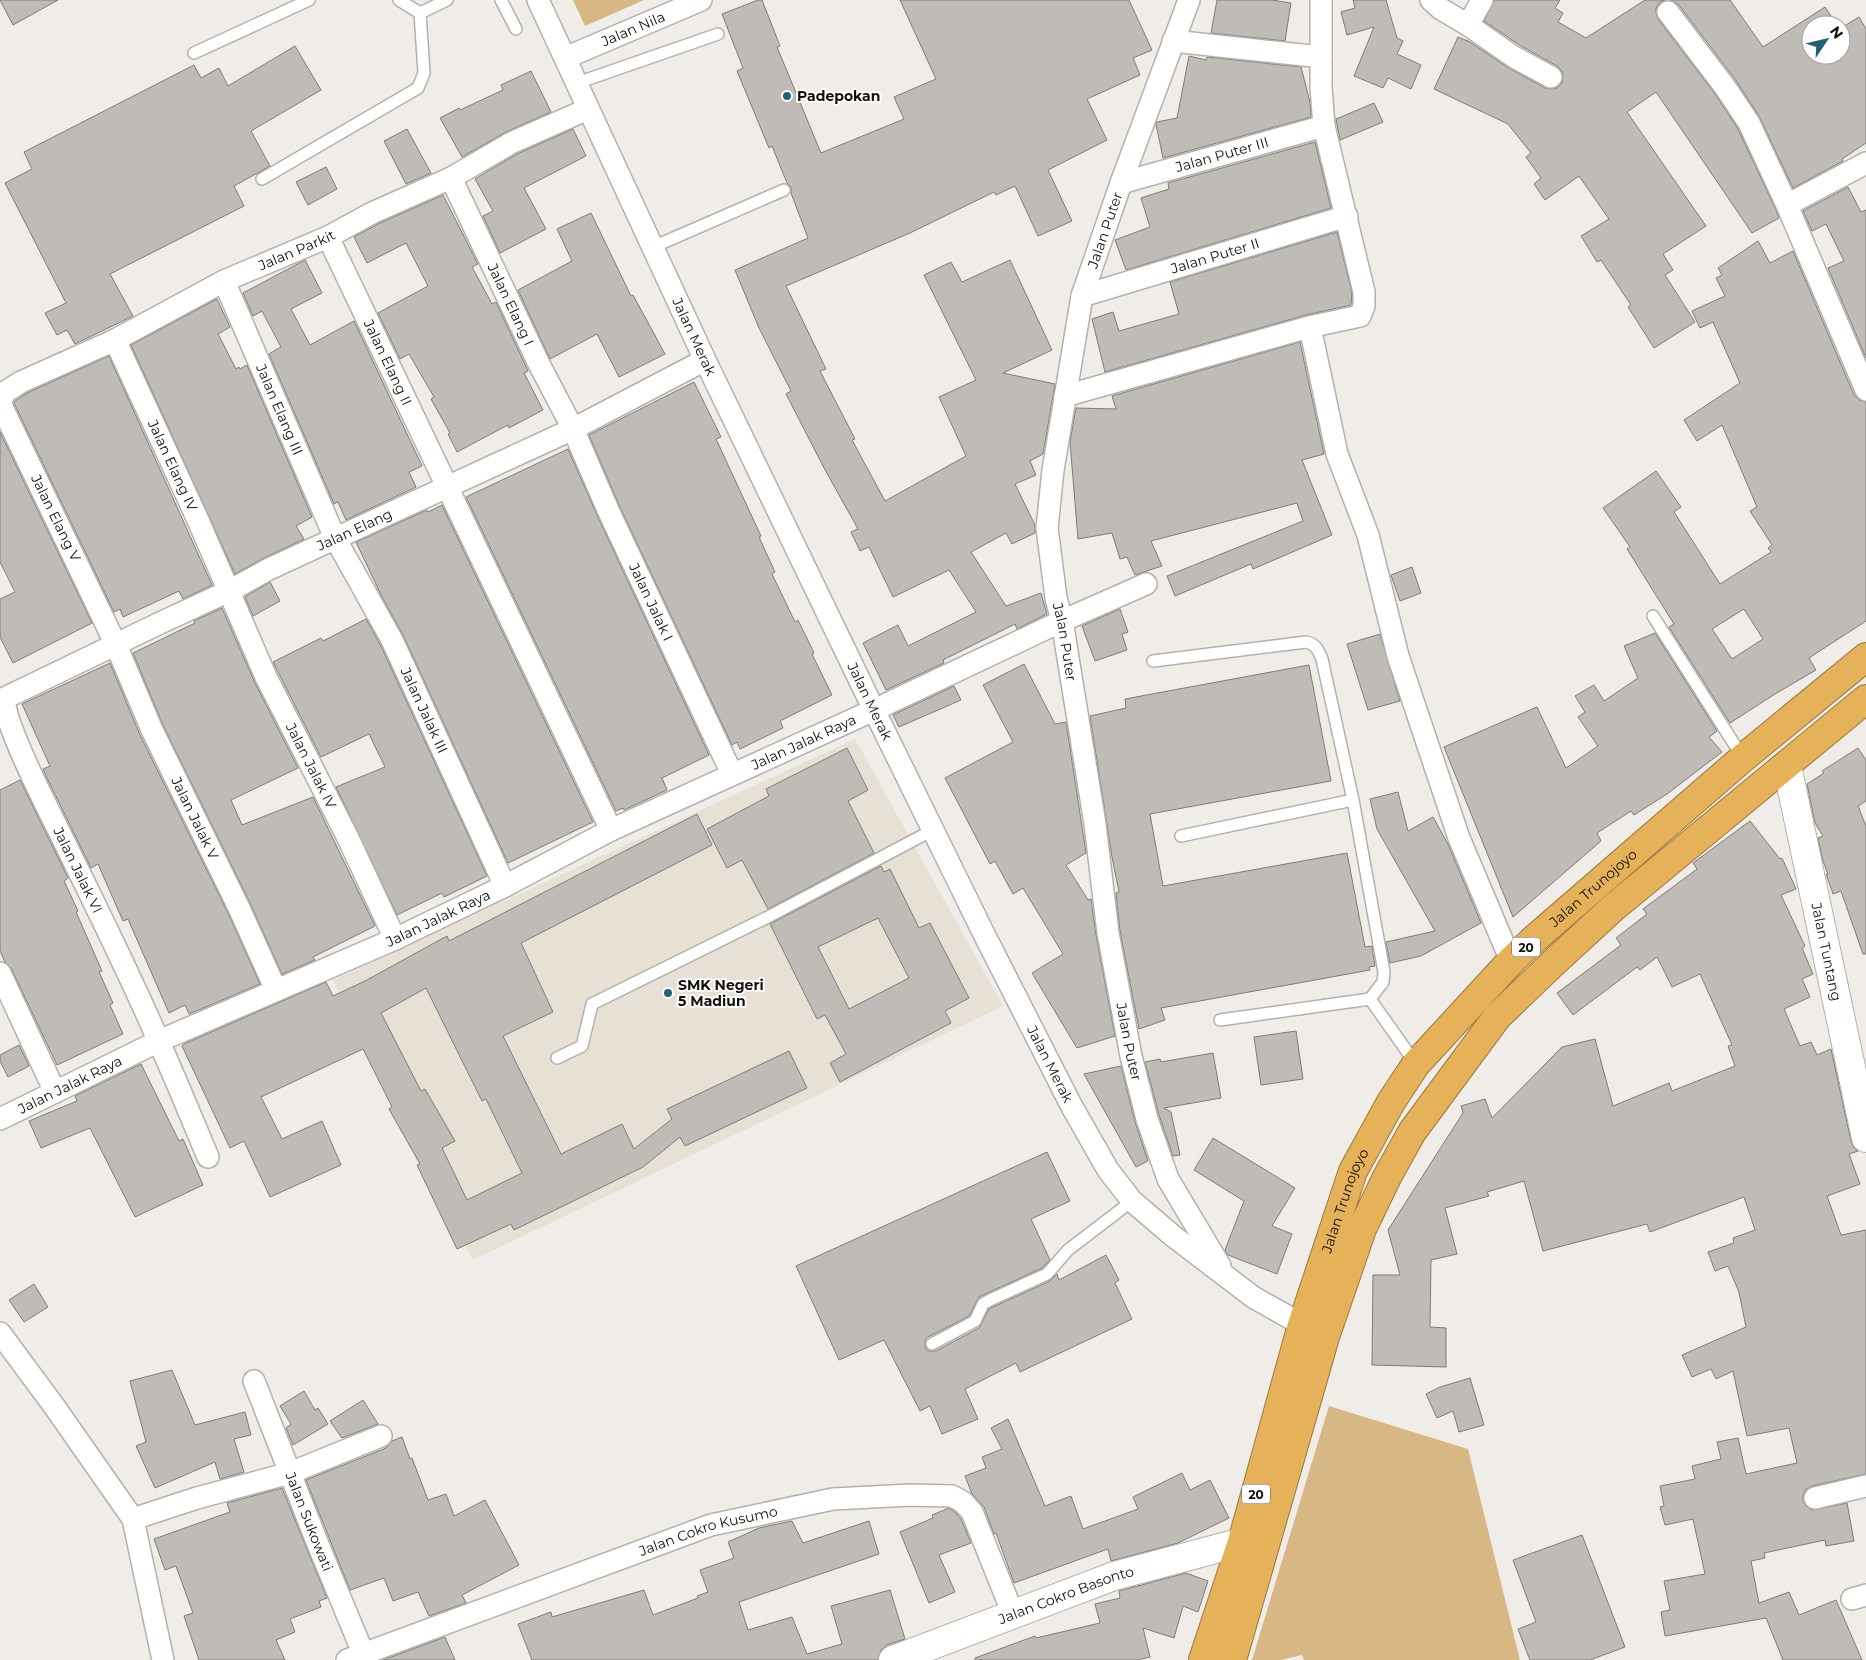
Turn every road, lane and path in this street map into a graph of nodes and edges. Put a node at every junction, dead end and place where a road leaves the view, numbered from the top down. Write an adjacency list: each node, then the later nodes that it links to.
1 (309, 0): 17 (lane)
2 (399, 0): 12 (lane)
3 (447, 0): 12 (lane)
4 (501, 0): 14 (lane)
5 (538, 0): 19 (street, Jalan Merak)
6 (701, 0): 19 (street, Jalan Nila)
7 (1189, 0): 16 (street, Jalan Puter)
8 (1321, 0): 18 (street)
9 (1431, 0): 13 (street)
10 (1482, 0): 13 (street)
11 (1668, 12): 29 (street)
12 (420, 13): 26 (lane)
13 (1468, 25): 20 (street)
14 (516, 30)
15 (718, 34): 21 (lane)
16 (1173, 41): 18 (street); 27 (street, Jalan Puter)
17 (194, 53)
18 (1321, 57): 23 (street)
19 (565, 58): 21 (street, Jalan Merak)
20 (1551, 77)
21 (577, 83): 22 (street, Jalan Merak)
22 (588, 109): 25 (street, Jalan Parkit); 32 (street, Jalan Merak)
23 (1324, 126): 27 (street, Jalan Puter III); 30 (street)
24 (1866, 163): 29 (street)
25 (451, 178): 31 (street, Jalan Parkit); 41 (street, Jalan Elang I)
26 (262, 179)
27 (1121, 183): 34 (street, Jalan Puter)
28 (784, 190): 32 (lane)
29 (1788, 205): 38 (street)
30 (1347, 216): 34 (street, Jalan Puter II); 35 (street)
31 (328, 237): 33 (street, Jalan Parkit); 42 (street, Jalan Elang II)
32 (652, 247): 37 (street, Jalan Merak)
33 (224, 281): 36 (street, Jalan Parkit); 43 (street, Jalan Elang III)
34 (1082, 296): 40 (street, Jalan Puter)
35 (1309, 328): 40 (street); 63 (street)
36 (115, 340): 39 (street, Jalan Parkit); 45 (street, Jalan Elang IV)
37 (704, 360): 41 (street, Jalan Elang); 52 (street, Jalan Merak)
38 (1866, 390)
39 (5, 392): 48 (street, Jalan Elang V)
40 (1065, 396): 47 (street, Jalan Puter)
41 (573, 429): 42 (street, Jalan Elang); 56 (street, Jalan Jalak I)
42 (447, 486): 43 (street, Jalan Elang); 58 (street, Jalan Elang II)
43 (335, 538): 45 (street, Jalan Elang); 61 (street, Jalan Jalak III)
44 (1146, 584): 47 (street, Jalan Jalak Raya)
45 (229, 591): 48 (street, Jalan Elang); 62 (street, Jalan Jalak IV)
46 (1653, 616): 54 (lane)
47 (1062, 621): 52 (street, Jalan Jalak Raya); 76 (street, Jalan Puter)
48 (116, 645): 53 (street, Jalan Elang); 65 (street, Jalan Jalak V)
49 (1866, 657): 54 (highway, Jalan Trunojoyo / 20)
50 (1154, 661): 57 (lane)
51 (1866, 699): 55 (highway, Jalan Trunojoyo / 20)
52 (874, 710): 56 (street, Jalan Jalak Raya); 59 (street, Jalan Merak)
53 (4, 713): 68 (street, Jalan Jalak VI)
54 (1743, 758): 63 (highway, Jalan Trunojoyo / 20)
55 (1786, 766): 73 (street, Jalan Tuntang); 77 (highway, Jalan Trunojoyo / 20)
56 (732, 774): 58 (street, Jalan Jalak Raya)
57 (1353, 800): 60 (lane); 66 (lane)
58 (611, 830): 61 (street, Jalan Jalak Raya)
59 (933, 830): 69 (lane); 75 (street, Jalan Merak)
60 (1181, 836)
61 (505, 886): 62 (street, Jalan Jalak Raya)
62 (396, 939): 65 (street, Jalan Jalak Raya)
63 (1511, 961): 70 (highway, Jalan Trunojoyo / 20)
64 (0, 973): 71 (street)
65 (276, 990): 68 (street, Jalan Jalak Raya)
66 (1370, 999): 67 (lane); 70 (lane)
67 (1220, 1020)
68 (159, 1041): 71 (street, Jalan Jalak Raya); 74 (street, Jalan Jalak VI)
69 (557, 1058)
70 (1416, 1064): 77 (highway, Jalan Trunojoyo / 20)
71 (56, 1092): 72 (street, Jalan Jalak Raya)
72 (0, 1119)
73 (1866, 1138)
74 (208, 1157)
75 (1132, 1201): 76 (street, Jalan Merak); 79 (lane)
76 (1228, 1279): 77 (street, Jalan Merak)
77 (1314, 1331): 86 (highway, 20); 92 (highway, 20)
78 (3, 1343): 85 (street)
79 (932, 1344)
80 (254, 1382): 82 (street, Jalan Sukowati)
81 (380, 1436): 82 (street)
82 (290, 1473): 85 (street); 88 (street, Jalan Sukowati)
83 (1866, 1486): 84 (street)
84 (1815, 1498)
85 (133, 1519): 89 (street)
86 (1242, 1542): 87 (street, Jalan Cokro Basonto); 91 (highway, 20)
87 (1013, 1614): 88 (street, Jalan Cokro Kusumo); 90 (street, Jalan Cokro Basonto)
88 (359, 1658)
89 (163, 1660)
90 (893, 1660)
91 (1203, 1660)
92 (1232, 1660)

